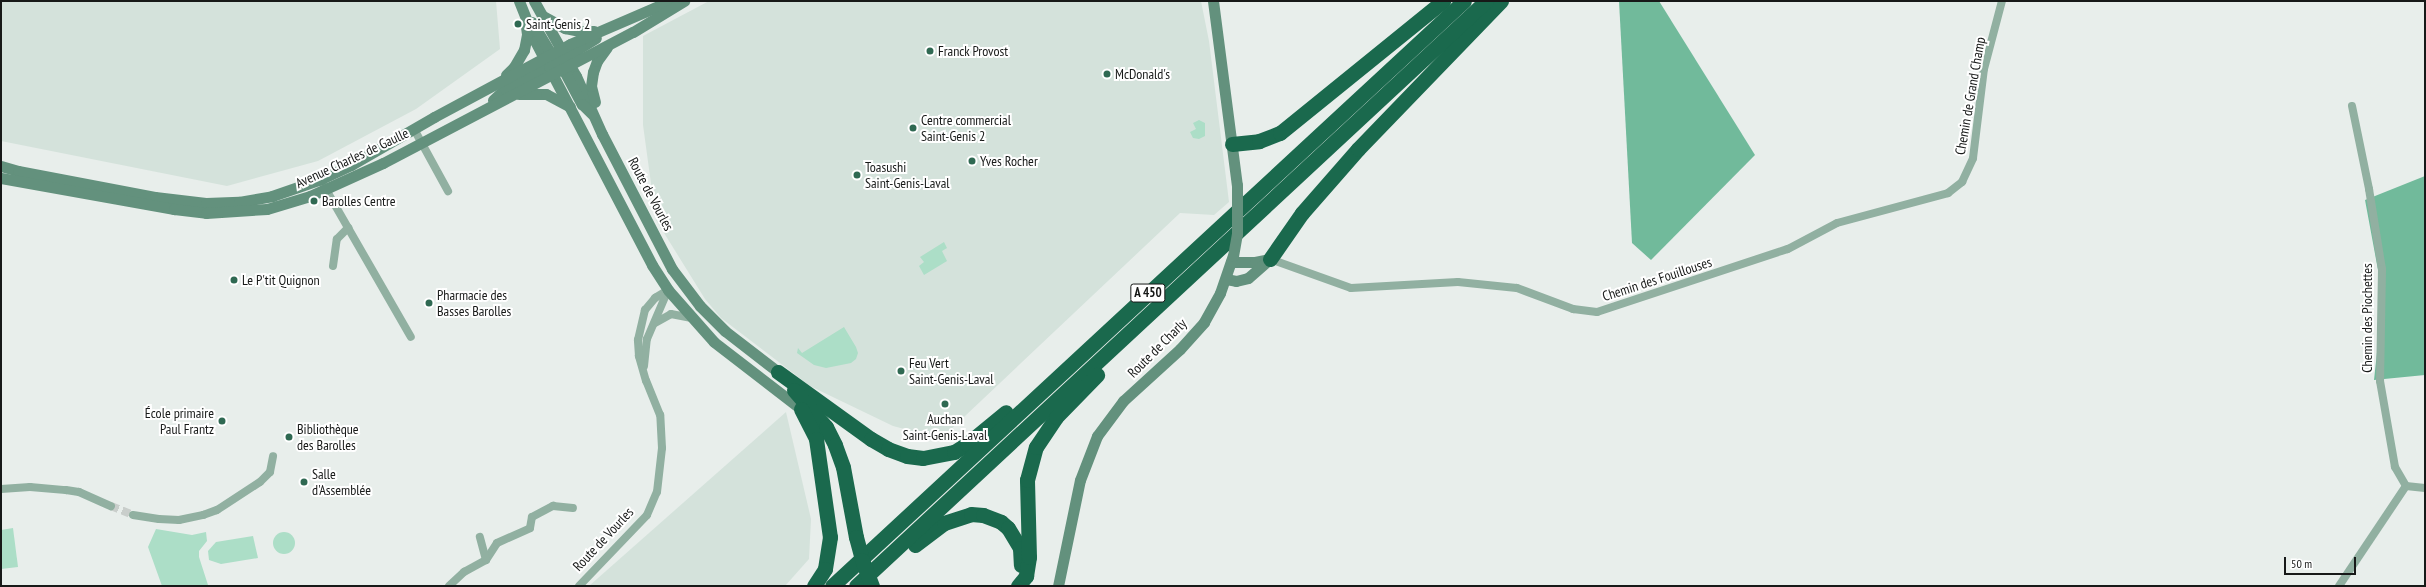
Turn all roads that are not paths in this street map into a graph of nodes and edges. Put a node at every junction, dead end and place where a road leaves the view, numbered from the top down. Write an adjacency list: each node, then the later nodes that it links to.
1 (519, 1): 12 (street)
2 (534, 1): 11 (street, Route de Vourles)
3 (670, 1): 13 (street)
4 (684, 1): 14 (street, Avenue Charles de Gaulle)
5 (1213, 1): 24 (street, Route de Charly)
6 (1443, 1): 24 (highway)
7 (1464, 1): 45 (highway, A 450)
8 (1486, 1): 43 (highway, A 450)
9 (1501, 1): 35 (highway)
10 (2002, 1): 31 (street, Chemin de Grand Champ)
11 (540, 13): 13 (street); 15 (street, Route de Vourles)
12 (525, 17): 15 (street); 16 (street)
13 (608, 26): 15 (street)
14 (610, 43): 15 (street, Avenue Charles de Gaulle); 22 (street)
15 (557, 62): 16 (street, Avenue Charles de Gaulle); 17 (street, Avenue Charles de Gaulle); 19 (street); 20 (street, Route de Vourles); 22 (street, Route de Vourles)
16 (500, 82): 21 (street, Avenue Charles de Gaulle)
17 (509, 96): 19 (street, Avenue Charles de Gaulle); 20 (street)
18 (2352, 106): 50 (street, Chemin des Piochettes)
19 (484, 108): 23 (street, Avenue Charles de Gaulle)
20 (571, 108): 33 (street, Route de Vourles)
21 (414, 129): 23 (street); 27 (street, Avenue Charles de Gaulle)
22 (602, 134): 30 (street, Route de Vourles)
23 (422, 142): 27 (street, Avenue Charles de Gaulle); 29 (street)
24 (1232, 144): 34 (street, Route de Charly, bridge)
25 (1, 166): 28 (street, Avenue Charles de Gaulle)
26 (1, 178): 28 (street, Avenue Charles de Gaulle)
27 (323, 184): 28 (street, Avenue Charles de Gaulle); 32 (street)
28 (86, 189)
29 (448, 191)
30 (647, 220): 33 (street); 37 (street, Route de Vourles)
31 (1837, 223): 35 (street, Chemin des Fouillouses)
32 (348, 228): 36 (street); 44 (street)
33 (642, 245): 39 (street, Route de Vourles)
34 (1232, 259): 35 (street); 38 (street, Route de Charly)
35 (1270, 259): 38 (street)
36 (333, 266)
37 (672, 269): 39 (street); 40 (street, Route de Vourles)
38 (1226, 279): 66 (street, Route de Charly)
39 (668, 290): 40 (street); 41 (street, Route de Vourles); 42 (street, Route de Vourles); 46 (street, Route de Vourles)
40 (700, 306): 47 (street, Route de Vourles)
41 (692, 318): 42 (street); 48 (street, Route de Vourles)
42 (652, 325): 46 (street, Route de Vourles)
43 (1132, 330): 58 (highway); 63 (highway, A 450)
44 (410, 337)
45 (1072, 363): 47 (highway); 62 (highway, A 450)
46 (644, 372): 60 (street, Route de Vourles)
47 (778, 372): 48 (highway)
48 (807, 410): 61 (highway); 65 (highway, bridge)
49 (273, 456): 55 (street)
50 (2406, 486): 51 (street); 67 (street)
51 (2425, 488)
52 (1, 489): 53 (street)
53 (111, 506)
54 (573, 508): 57 (street)
55 (133, 515)
56 (480, 537): 57 (street)
57 (486, 560): 59 (street)
58 (1019, 584): 64 (highway)
59 (449, 586)
60 (579, 586)
61 (814, 586)
62 (832, 586)
63 (856, 586)
64 (868, 586)
65 (872, 586)
66 (1058, 586)
67 (2339, 586)

